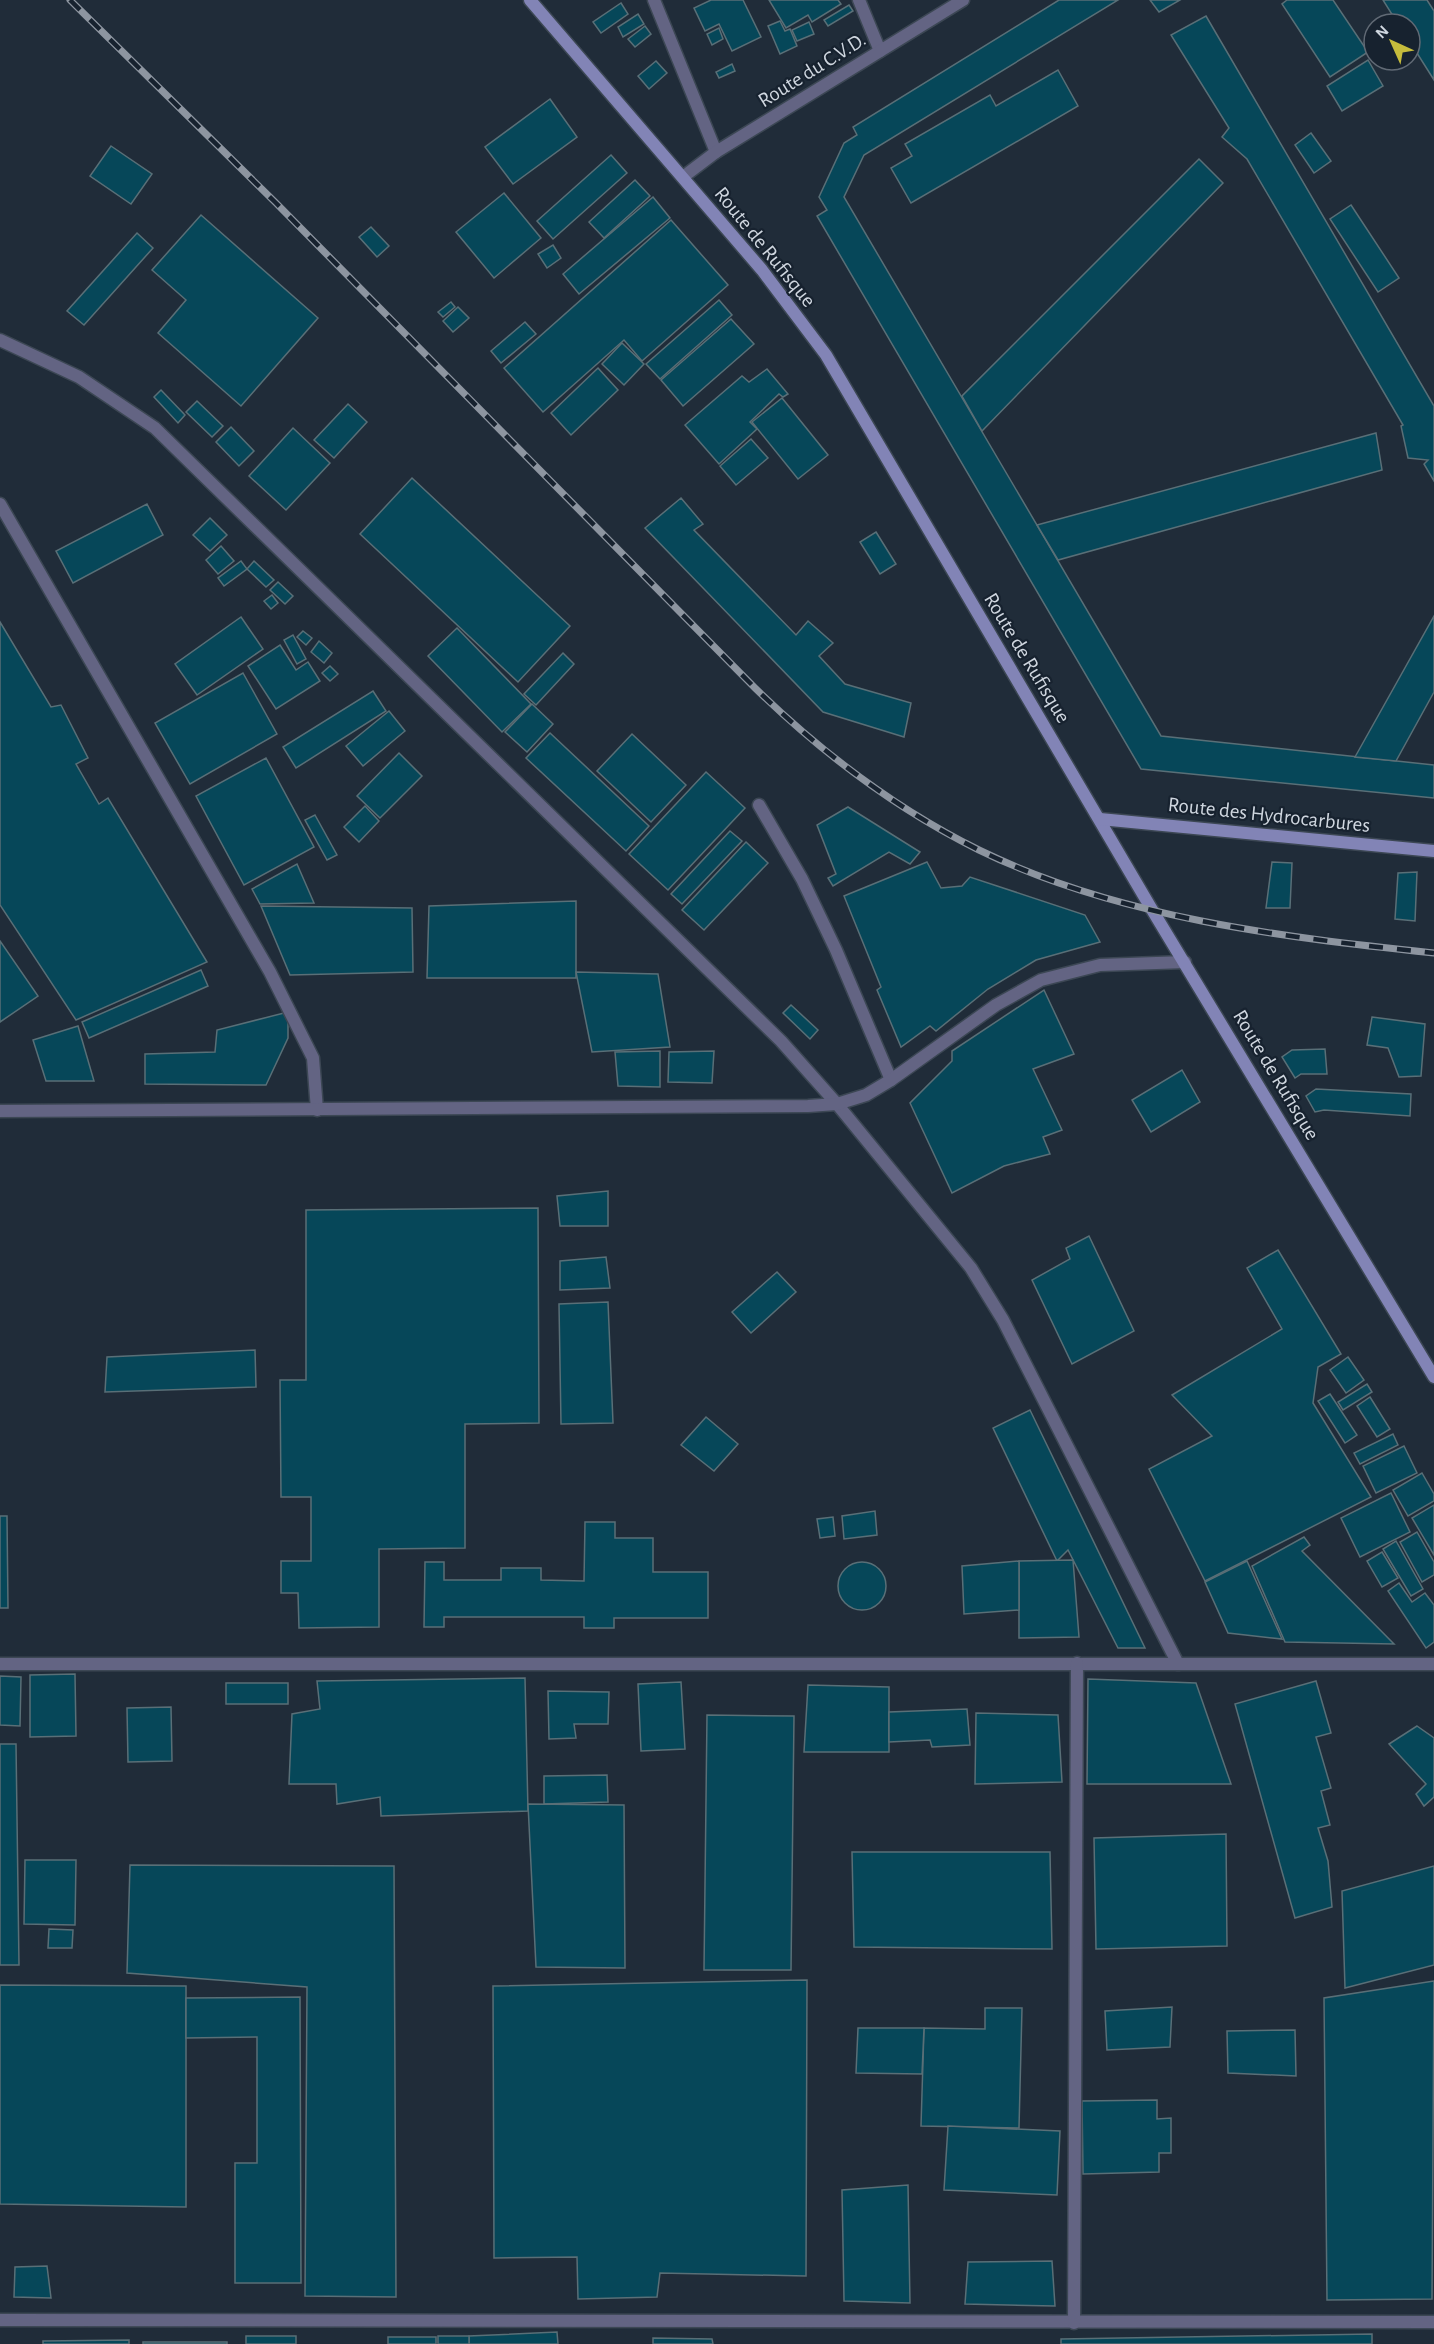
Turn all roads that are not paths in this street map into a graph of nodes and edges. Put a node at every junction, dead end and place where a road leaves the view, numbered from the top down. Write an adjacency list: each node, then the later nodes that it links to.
1 (530, 0): 7 (main road, Route de Rufisque)
2 (654, 0): 6 (street)
3 (859, 0): 5 (street)
4 (963, 0): 5 (street, Route du C.V.D.)
5 (880, 51): 6 (street, Route du C.V.D.)
6 (716, 152): 7 (street, Route du C.V.D.)
7 (683, 177): 11 (main road, Route de Rufisque)
8 (0, 340): 15 (street)
9 (0, 504): 16 (street)
10 (759, 806): 14 (street)
11 (1100, 819): 12 (main road, Route des Hydrocarbures); 13 (main road, Route de Rufisque)
12 (1434, 851)
13 (1185, 962): 14 (street); 18 (main road, Route de Rufisque)
14 (891, 1080): 15 (street)
15 (837, 1104): 16 (street); 21 (street)
16 (317, 1110): 17 (street)
17 (0, 1111)
18 (1434, 1377)
19 (1077, 1663): 20 (street); 21 (street); 25 (street)
20 (0, 1664)
21 (1178, 1664): 22 (street)
22 (1434, 1664)
23 (0, 2320): 25 (street)
24 (1434, 2322): 25 (street)
25 (1074, 2323)

